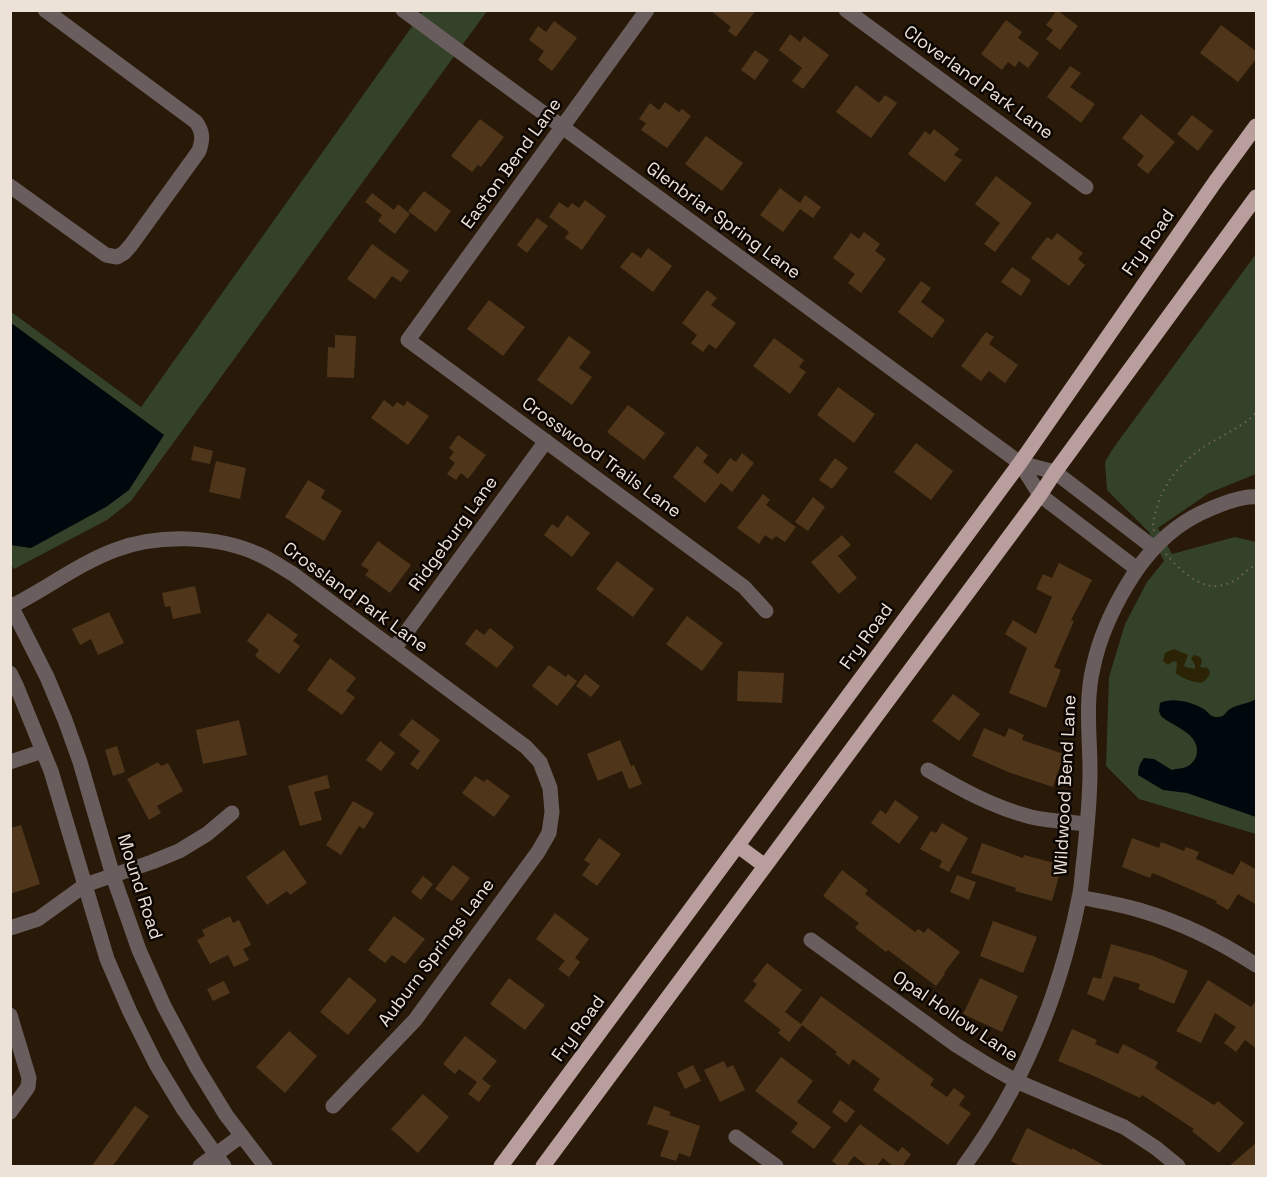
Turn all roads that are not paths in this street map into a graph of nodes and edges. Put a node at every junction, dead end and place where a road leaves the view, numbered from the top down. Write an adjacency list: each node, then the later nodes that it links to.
1 (45, 10): 7 (street)
2 (403, 10): 6 (street, Glenbriar Spring Lane)
3 (647, 10): 6 (street, Easton Bend Lane)
4 (846, 10): 8 (street, Cloverland Park Lane)
5 (1257, 126): 12 (main road, Fry Road)
6 (563, 127): 10 (street, Easton Bend Lane); 12 (street, Glenbriar Spring Lane)
7 (10, 186)
8 (1086, 187)
9 (1257, 197): 13 (main road)
10 (408, 340): 11 (street, Crosswood Trails Lane)
11 (546, 441): 19 (street, Crosswood Trails Lane); 20 (street, Ridgeburg Lane)
12 (1020, 463): 13 (street); 14 (street); 28 (main road, Fry Road)
13 (1055, 472): 14 (main road); 16 (street)
14 (1040, 495): 17 (street); 29 (main road)
15 (1257, 497): 16 (street, Wildwood Bend Lane)
16 (1156, 546): 17 (street, Wildwood Bend Lane)
17 (1137, 569): 27 (street, Wildwood Bend Lane)
18 (11, 606): 20 (street, Crossland Park Lane); 30 (street, Mound Road)
19 (766, 611)
20 (394, 649): 25 (street, Crossland Park Lane)
21 (10, 673): 22 (street)
22 (43, 751): 23 (street); 31 (street)
23 (10, 762)
24 (928, 770): 27 (street)
25 (552, 812): 38 (street, Auburn Springs Lane)
26 (232, 813): 30 (street)
27 (1088, 824): 32 (street, Wildwood Bend Lane)
28 (738, 846): 29 (main road); 45 (main road, Fry Road)
29 (765, 866): 46 (main road)
30 (113, 876): 31 (street); 40 (street, Mound Road)
31 (85, 885): 33 (street); 42 (street)
32 (1080, 897): 35 (street); 37 (street, Wildwood Bend Lane)
33 (10, 928)
34 (811, 940): 37 (street, Opal Hollow Lane)
35 (1257, 965)
36 (10, 1015): 39 (street)
37 (1016, 1081): 48 (street, Wildwood Bend Lane); 49 (street, Opal Hollow Lane)
38 (333, 1106)
39 (10, 1112)
40 (241, 1136): 42 (street); 44 (street, Mound Road)
41 (736, 1137): 47 (street)
42 (220, 1160): 43 (street)
43 (201, 1167)
44 (265, 1167)
45 (501, 1167)
46 (543, 1167)
47 (776, 1167)
48 (964, 1167)
49 (1178, 1167)

